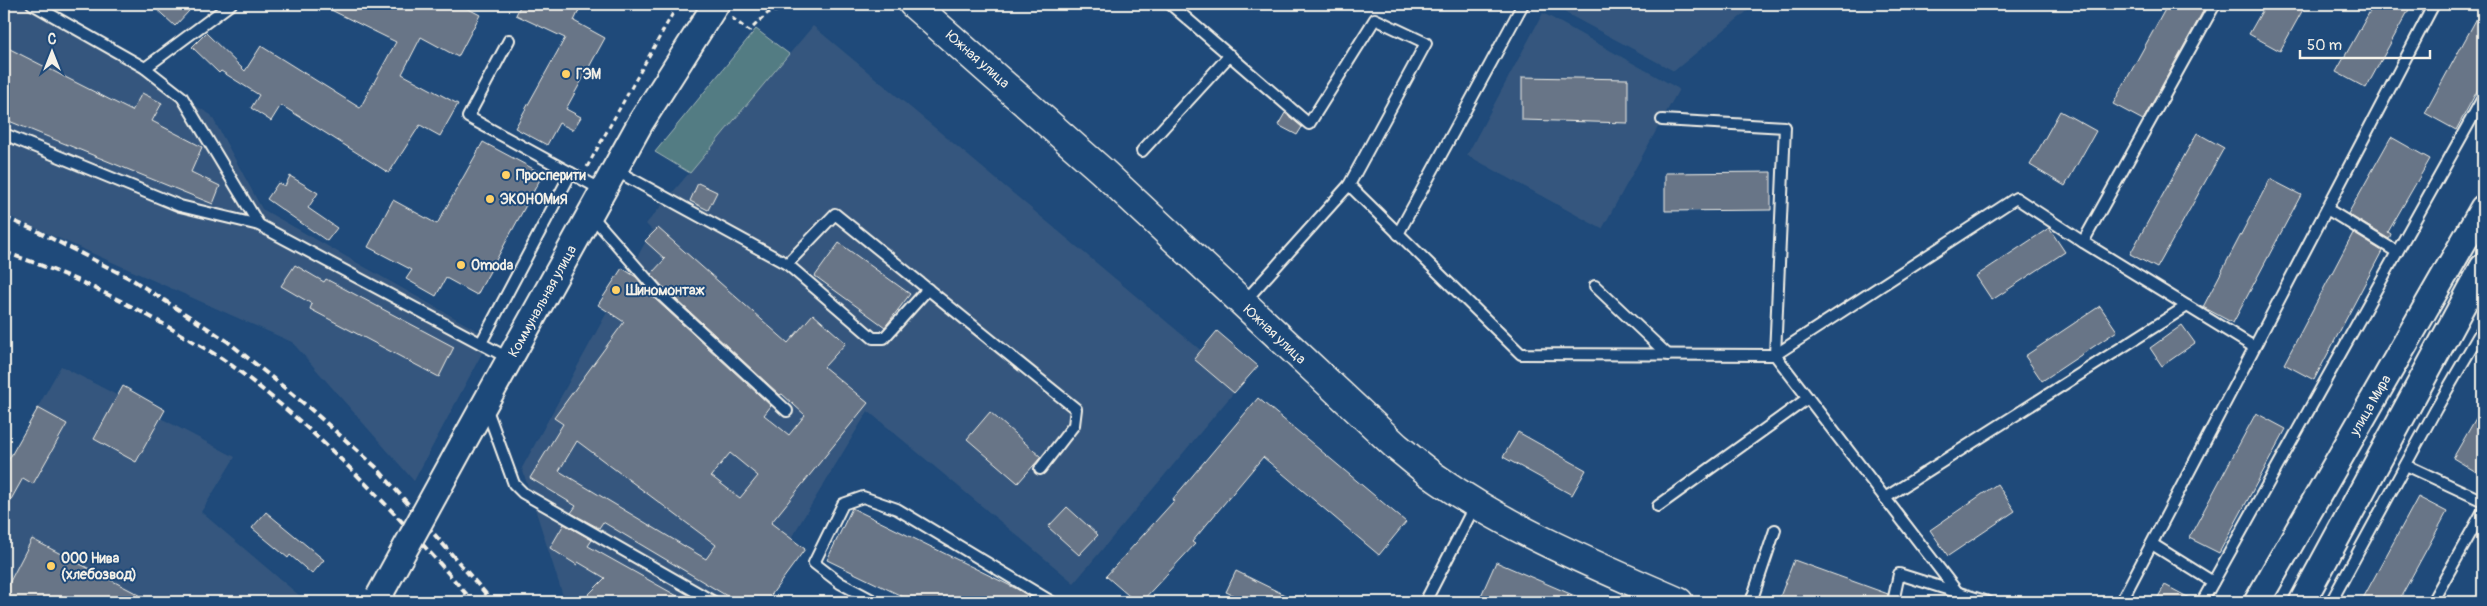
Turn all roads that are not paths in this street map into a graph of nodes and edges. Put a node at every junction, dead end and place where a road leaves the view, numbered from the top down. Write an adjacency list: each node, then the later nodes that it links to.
1 (32, 4): 11 (lane)
2 (231, 4): 11 (lane)
3 (913, 4): 30 (main road, Южная улица)
4 (1170, 4): 10 (lane)
5 (1523, 4): 23 (lane)
6 (2215, 4): 24 (lane)
7 (2434, 4): 20 (lane)
8 (715, 5): 17 (street, Коммунальная улица)
9 (510, 40): 16 (lane)
10 (1230, 56): 15 (lane); 18 (lane)
11 (145, 68): 22 (lane)
12 (2483, 98): 25 (lane)
13 (1662, 120): 36 (lane)
14 (4, 134): 22 (lane)
15 (1142, 151)
16 (576, 176): 17 (lane); 33 (lane)
17 (609, 180): 21 (street, Коммунальная улица); 26 (lane)
18 (1349, 185): 23 (lane); 30 (lane)
19 (2483, 208): 63 (street, улица Мира)
20 (2327, 209): 25 (lane); 34 (lane)
21 (590, 214): 37 (street, Коммунальная улица); 40 (lane)
22 (259, 225): 33 (lane)
23 (1398, 234): 35 (lane)
24 (2083, 242): 31 (lane); 36 (lane)
25 (2397, 252): 50 (lane)
26 (787, 264): 29 (lane); 29 (lane)
27 (2483, 267): 64 (street)
28 (1595, 286): 35 (lane)
29 (928, 289): 42 (lane)
30 (1242, 304): 45 (main road, Южная улица)
31 (2187, 306): 34 (lane); 43 (lane)
32 (2483, 328): 41 (lane)
33 (481, 343): 37 (lane)
34 (2254, 347): 49 (lane)
35 (1668, 355): 36 (lane)
36 (1775, 355): 38 (lane)
37 (510, 358): 39 (street, Коммунальная улица)
38 (1808, 398): 43 (lane); 46 (lane)
39 (485, 404): 52 (street, Коммунальная улица, bridge); 53 (lane)
40 (787, 411)
41 (2406, 465): 44 (lane); 65 (lane)
42 (1040, 469)
43 (1885, 498): 51 (lane)
44 (2483, 501)
45 (1475, 504): 56 (lane); 57 (main road, Южная улица)
46 (1658, 506)
47 (2483, 511): 66 (lane)
48 (1775, 530): 58 (lane)
49 (2152, 544): 50 (lane); 61 (lane)
50 (2213, 582): 62 (lane)
51 (1958, 593): 59 (lane); 60 (lane)
52 (377, 599)
53 (714, 602)
54 (876, 602): 55 (lane)
55 (1052, 602)
56 (1425, 602)
57 (1679, 602)
58 (1750, 602)
59 (1893, 602)
60 (1988, 602)
61 (2121, 602)
62 (2202, 602)
63 (2257, 602)
64 (2302, 602)
65 (2331, 602)
66 (2432, 602)

